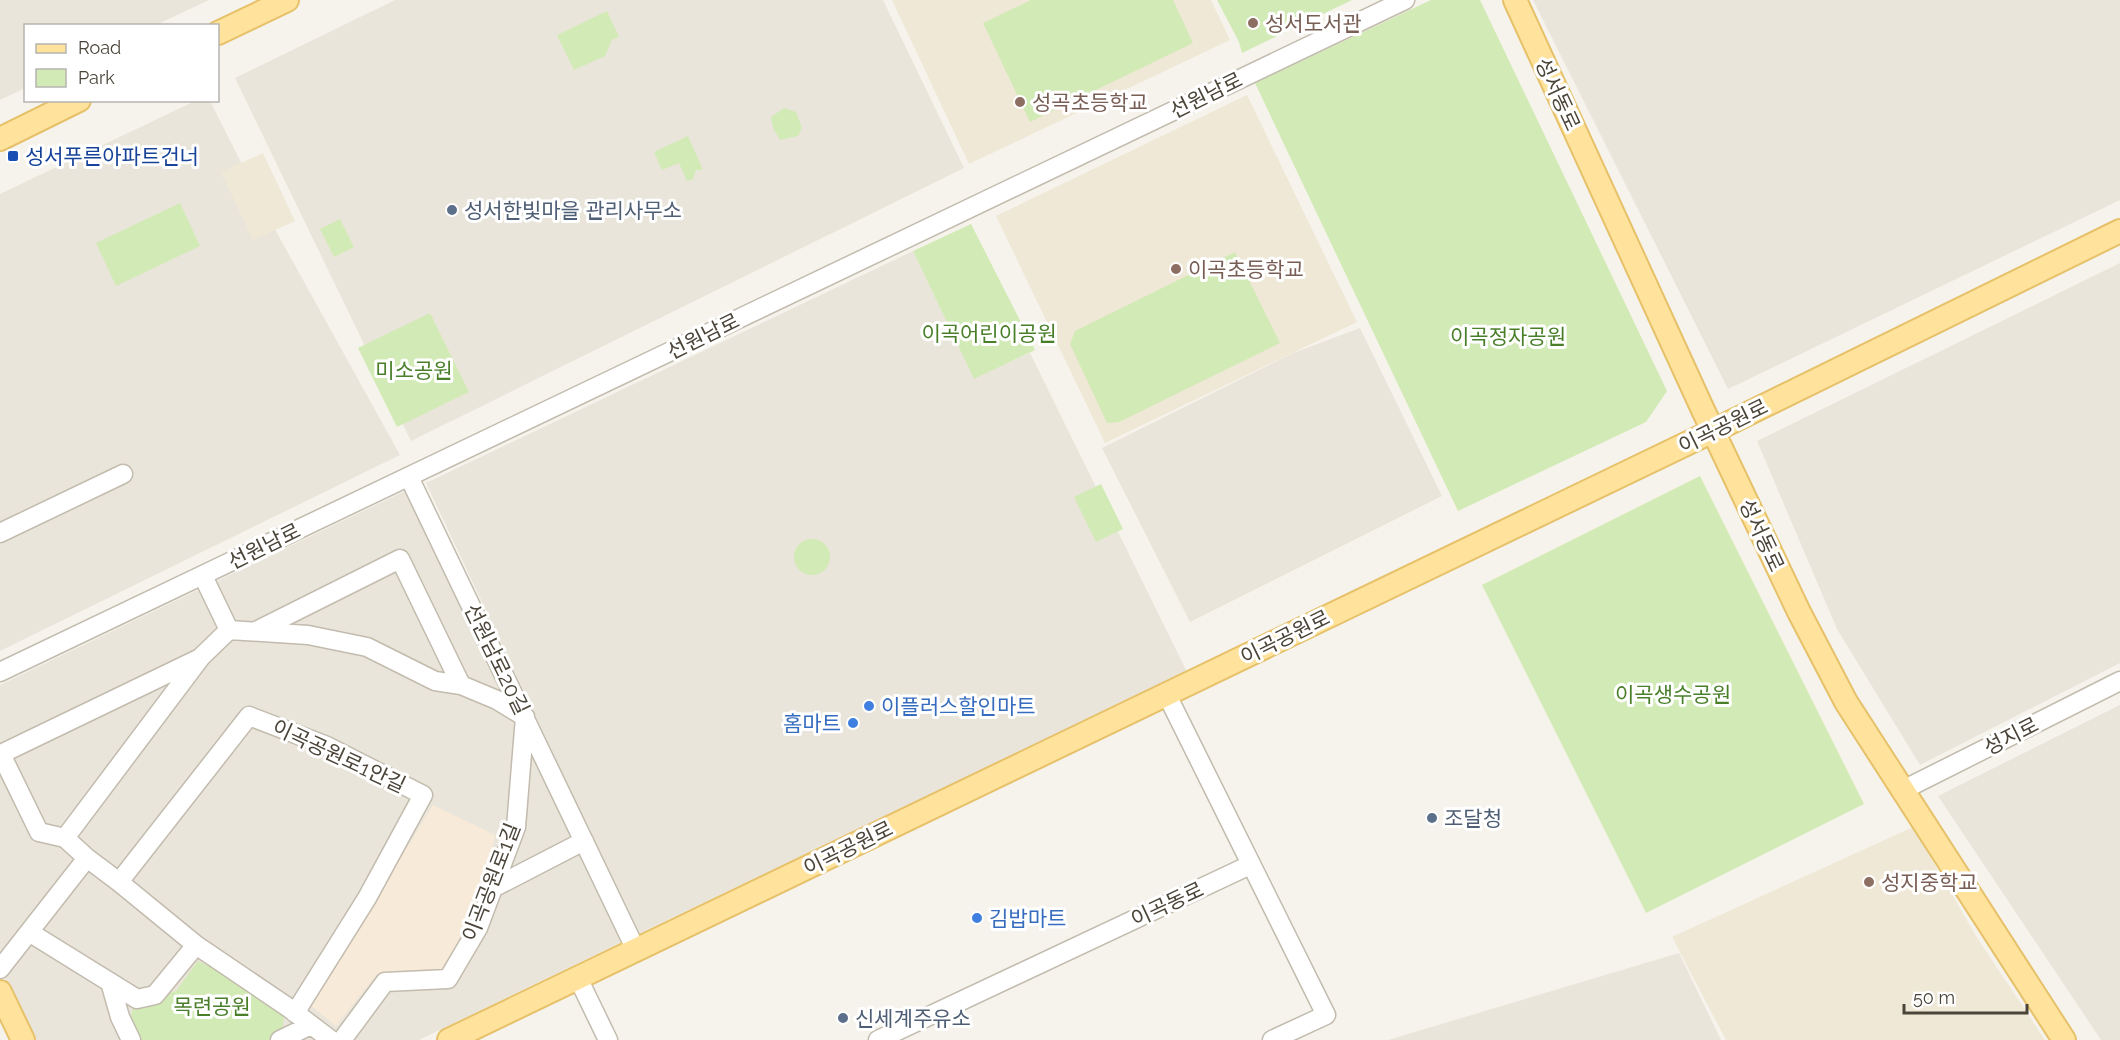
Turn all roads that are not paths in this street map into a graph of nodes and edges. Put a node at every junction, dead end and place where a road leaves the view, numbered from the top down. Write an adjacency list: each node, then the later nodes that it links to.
1 (286, 0): 4 (main road)
2 (1405, 0): 10 (street, 선원남로)
3 (1515, 0): 8 (main road, 성서동로)
4 (219, 33)
5 (75, 102): 6 (main road)
6 (0, 139)
7 (2120, 231): 8 (main road, 이곡공원로)
8 (1713, 431): 19 (main road, 이곡공원로); 21 (main road, 성서동로)
9 (123, 474): 11 (street)
10 (409, 477): 12 (street, 선원남로); 20 (street, 선원남로20길)
11 (0, 533)
12 (202, 576): 13 (street); 16 (street, 선원남로)
13 (229, 630): 14 (street); 15 (street)
14 (254, 632): 18 (street); 18 (street)
15 (201, 657): 22 (street); 22 (street)
16 (0, 672)
17 (2120, 681): 21 (street, 성지로)
18 (461, 685): 20 (street)
19 (1167, 695): 25 (street); 30 (main road, 이곡공원로)
20 (525, 717): 23 (street, 선원남로20길); 27 (street, 이곡공원로1길)
21 (1903, 790): 46 (main road, 성서동로)
22 (65, 838): 24 (street)
23 (584, 842): 27 (street); 30 (street, 선원남로20길)
24 (87, 858): 26 (street); 28 (street)
25 (1250, 865): 44 (street, 이곡동로); 45 (street)
26 (119, 882): 29 (street); 35 (street, 이곡공원로1안길)
27 (493, 888): 41 (street, 이곡공원로1길)
28 (30, 932): 31 (street); 33 (street)
29 (196, 945): 33 (street); 35 (street)
30 (636, 950): 32 (main road, 이곡공원로)
31 (0, 969)
32 (578, 978): 42 (main road, 이곡공원로); 43 (street)
33 (110, 982): 38 (street)
34 (0, 992): 37 (main road)
35 (295, 1013): 36 (street)
36 (311, 1025): 39 (street); 40 (street)
37 (23, 1040)
38 (131, 1040)
39 (280, 1040)
40 (331, 1040)
41 (342, 1040)
42 (449, 1040)
43 (608, 1040)
44 (878, 1040)
45 (1272, 1040)
46 (2064, 1040)

